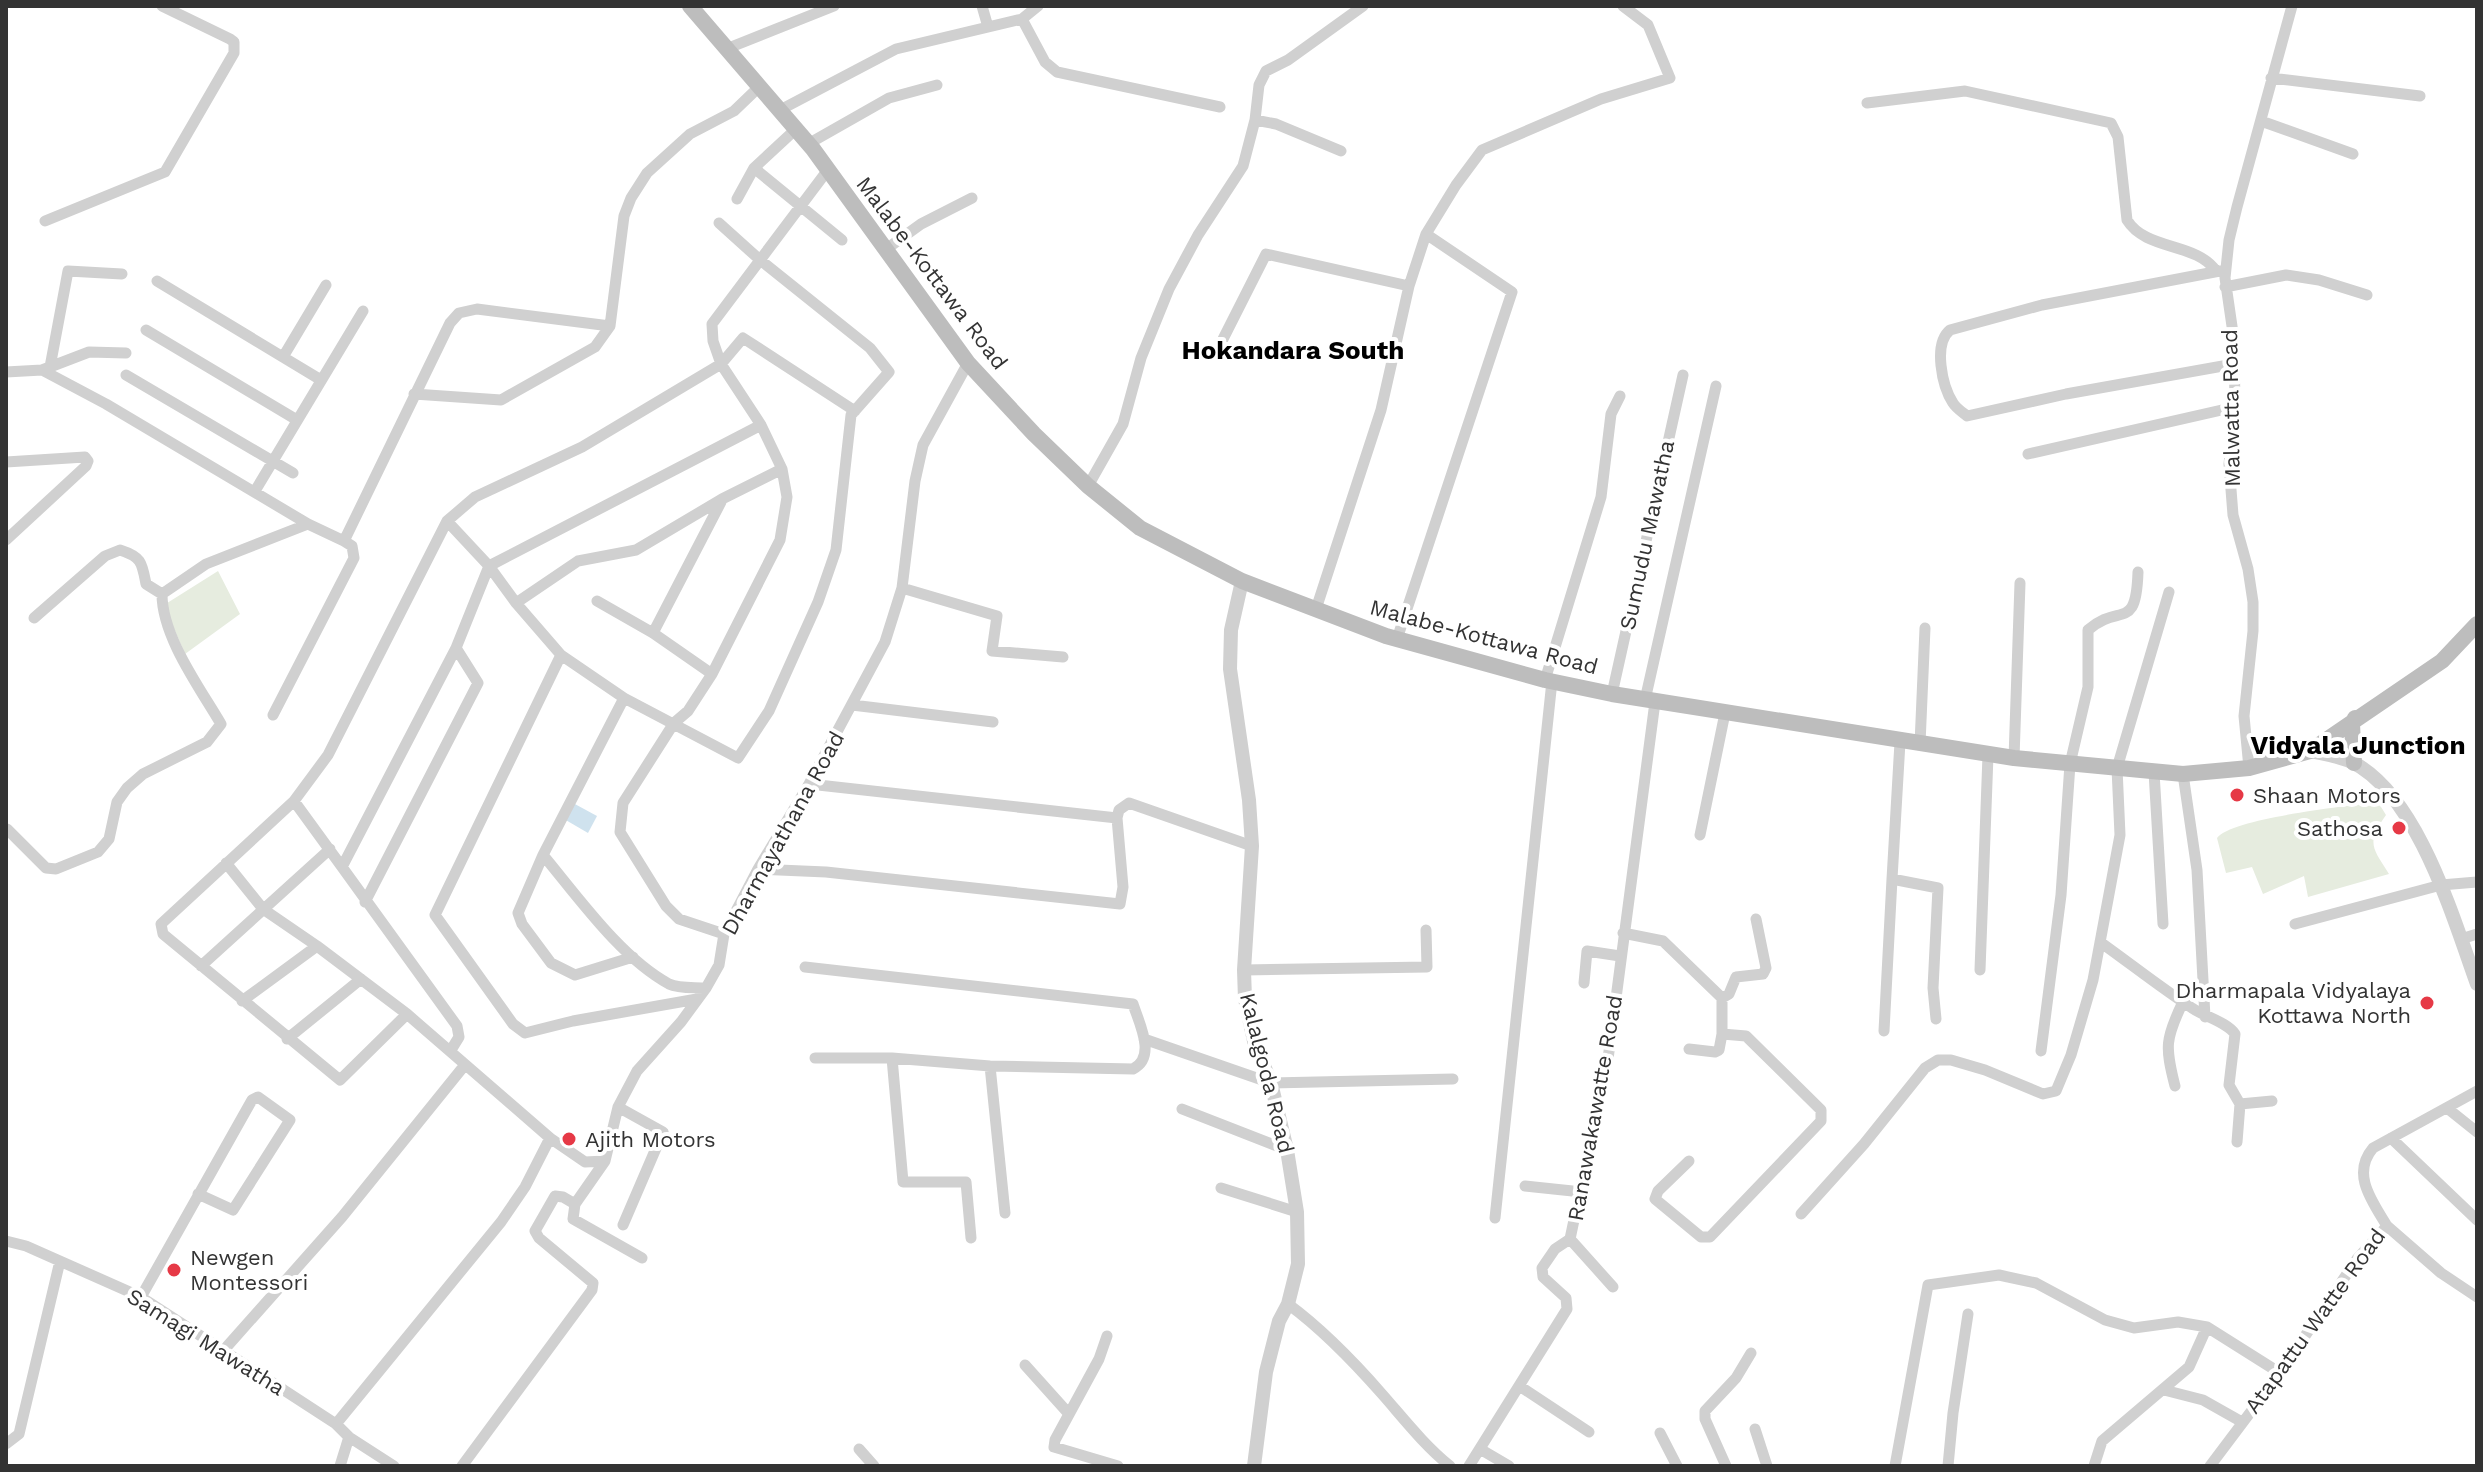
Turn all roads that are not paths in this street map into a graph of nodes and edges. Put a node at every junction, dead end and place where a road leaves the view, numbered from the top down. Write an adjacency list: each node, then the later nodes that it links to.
1 (162, 6): 30 (street)
2 (690, 6): 11 (main road, Malabe-Kottawa Road)
3 (834, 6): 11 (street)
4 (982, 6): 10 (street)
5 (1038, 6): 9 (street)
6 (1363, 6): 19 (street)
7 (1623, 6): 32 (street)
8 (2292, 6): 12 (street, Malwatta Road)
9 (1022, 19): 10 (street); 17 (street)
10 (988, 27): 18 (street)
11 (726, 49): 14 (main road, Malabe-Kottawa Road)
12 (2271, 78): 15 (street); 20 (street, Malwatta Road)
13 (937, 85): 22 (street)
14 (759, 87): 18 (main road, Malabe-Kottawa Road); 44 (street)
15 (2420, 96)
16 (1867, 103): 36 (street)
17 (1220, 107)
18 (780, 110): 21 (main road, Malabe-Kottawa Road)
19 (1255, 120): 23 (street); 69 (street)
20 (2261, 121): 24 (street); 36 (street, Malwatta Road)
21 (796, 129): 22 (main road, Malabe-Kottawa Road); 25 (street)
22 (808, 144): 26 (main road, Malabe-Kottawa Road)
23 (1341, 151)
24 (2353, 154)
25 (754, 168): 28 (street); 29 (street)
26 (827, 171): 29 (street); 34 (main road, Malabe-Kottawa Road)
27 (972, 198): 34 (street)
28 (737, 199)
29 (800, 206): 33 (street); 35 (street)
30 (45, 221)
31 (719, 223): 35 (street)
32 (1426, 234): 40 (street); 90 (street)
33 (842, 240)
34 (885, 250): 49 (main road, Malabe-Kottawa Road)
35 (759, 259): 50 (street); 61 (street)
36 (2221, 270): 41 (street, Malwatta Road); 51 (street)
37 (122, 274): 52 (street)
38 (157, 281): 48 (street)
39 (326, 285): 48 (street)
40 (1409, 286): 46 (street); 85 (street)
41 (2225, 287): 42 (street); 51 (street, Malwatta Road)
42 (2367, 295)
43 (363, 311): 56 (street)
44 (610, 326): 58 (street); 58 (street)
45 (146, 330): 62 (street)
46 (1220, 345)
47 (126, 353): 52 (street)
48 (283, 357): 56 (street)
49 (968, 363): 69 (main road, Malabe-Kottawa Road); 80 (street, Dharmayathana Road)
50 (721, 364): 61 (street); 63 (street); 72 (street)
51 (2234, 364): 60 (street, Malwatta Road)
52 (46, 368): 53 (street); 70 (street)
53 (6, 372)
54 (126, 375): 65 (street)
55 (1683, 375): 96 (street, Sumudu Mawatha)
56 (321, 380): 62 (street)
57 (1716, 386): 98 (street, Ranawakawatte Road)
58 (414, 394): 75 (street)
59 (1620, 396): 95 (street)
60 (2235, 407): 64 (street); 113 (street, Malwatta Road)
61 (855, 411): 104 (street)
62 (297, 420): 65 (street)
63 (761, 425): 67 (street); 76 (street)
64 (2028, 454)
65 (273, 461): 68 (street); 70 (street)
66 (6, 462): 74 (street)
67 (782, 469): 71 (street); 94 (street)
68 (293, 473)
69 (1088, 486): 78 (main road, Malabe-Kottawa Road)
70 (255, 491): 73 (street)
71 (722, 499): 84 (street); 89 (street)
72 (447, 521): 76 (street); 117 (street)
73 (308, 524): 75 (street); 82 (street)
74 (6, 540)
75 (344, 541): 101 (street)
76 (489, 566): 84 (street); 91 (street)
77 (2138, 572): 111 (street)
78 (1242, 581): 85 (main road, Malabe-Kottawa Road); 121 (street, Kalalgoda Road)
79 (2020, 583): 109 (street)
80 (902, 588): 93 (street); 99 (street, Dharmayathana Road)
81 (2169, 592): 112 (street)
82 (162, 594): 86 (street); 119 (street)
83 (597, 601): 89 (street)
84 (516, 603): 92 (street)
85 (1316, 609): 90 (main road, Malabe-Kottawa Road)
86 (34, 618)
87 (2477, 624): 102 (main road, Malabe-Kottawa Road)
88 (1925, 628): 106 (street)
89 (653, 633): 94 (street)
90 (1397, 639): 95 (main road, Malabe-Kottawa Road)
91 (456, 648): 125 (street); 130 (street)
92 (561, 655): 97 (street); 153 (street)
93 (1063, 657)
94 (712, 674): 104 (street)
95 (1548, 681): 96 (main road, Malabe-Kottawa Road); 194 (street)
96 (1612, 694): 98 (main road, Malabe-Kottawa Road)
97 (624, 698): 104 (street); 123 (street)
98 (1650, 701): 100 (main road, Malabe-Kottawa Road); 136 (street, Ranawakawatte Road)
99 (852, 705): 103 (street); 116 (street, Dharmayathana Road)
100 (1725, 713): 105 (main road, Malabe-Kottawa Road); 120 (street)
101 (273, 715)
102 (2355, 718): 107 (main road, Malabe-Kottawa Road); 110 (main road)
103 (993, 722)
104 (674, 723): 137 (street)
105 (1900, 742): 106 (main road, Malabe-Kottawa Road); 127 (street)
106 (1920, 744): 108 (main road, Malabe-Kottawa Road)
107 (2310, 751): 110 (street); 113 (main road, Malabe-Kottawa Road)
108 (1988, 755): 109 (main road, Malabe-Kottawa Road); 147 (street)
109 (2014, 758): 111 (main road, Malabe-Kottawa Road)
110 (2354, 763): 129 (street)
111 (2070, 764): 112 (main road, Malabe-Kottawa Road); 165 (street)
112 (2117, 768): 114 (main road, Malabe-Kottawa Road); 140 (street)
113 (2249, 768): 115 (main road, Malabe-Kottawa Road)
114 (2154, 772): 115 (main road, Malabe-Kottawa Road); 133 (street)
115 (2183, 774): 157 (street)
116 (809, 784): 118 (street); 126 (street, Dharmayathana Road)
117 (294, 801): 122 (street); 124 (street)
118 (1117, 818): 121 (street); 126 (street)
119 (7, 829)
120 (1700, 835)
121 (1252, 846): 146 (street, Kalalgoda Road)
122 (330, 849): 125 (street); 131 (street)
123 (543, 855): 143 (street); 143 (street)
124 (226, 863): 131 (street); 144 (street)
125 (342, 867): 130 (street)
126 (758, 869): 137 (street, Dharmayathana Road)
127 (1892, 879): 158 (street); 159 (street)
128 (2477, 882): 129 (street)
129 (2441, 885): 134 (street); 139 (street)
130 (365, 902): 164 (street)
131 (263, 909): 141 (street); 144 (street)
132 (1756, 919): 152 (street)
133 (2163, 924)
134 (2295, 924)
135 (1426, 930): 146 (street)
136 (1623, 933): 142 (street, Ranawakawatte Road); 152 (street)
137 (724, 934): 151 (street, Dharmayathana Road)
138 (2477, 934): 139 (street)
139 (2461, 939): 150 (street)
140 (2100, 942): 155 (street); 193 (street)
141 (317, 946): 148 (street); 154 (street)
142 (1620, 956): 149 (street); 188 (street, Ranawakawatte Road)
143 (633, 957): 151 (street)
144 (201, 966): 154 (street)
145 (805, 967): 162 (street)
146 (1244, 970): 171 (street, Kalalgoda Road)
147 (1980, 970)
148 (361, 979): 156 (street); 161 (street)
149 (1584, 983)
150 (2477, 984)
151 (706, 988): 153 (street, Dharmayathana Road)
152 (1722, 998): 160 (street)
153 (697, 999): 176 (street, Dharmayathana Road)
154 (242, 1001): 161 (street)
155 (2183, 1002): 157 (street); 172 (street)
156 (407, 1014): 161 (street); 164 (street)
157 (2205, 1017): 175 (street)
158 (1936, 1019)
159 (1884, 1031)
160 (1722, 1034): 163 (street); 185 (street)
161 (287, 1039)
162 (1144, 1039): 169 (street); 171 (street)
163 (1689, 1049)
164 (451, 1050): 168 (street)
165 (2041, 1051)
166 (815, 1058): 167 (street)
167 (892, 1058): 169 (street); 198 (street)
168 (464, 1066): 180 (street); 210 (street)
169 (990, 1066): 192 (street)
170 (1453, 1079): 171 (street)
171 (1271, 1083): 183 (street, Kalalgoda Road)
172 (2175, 1086)
173 (2477, 1091): 177 (street, Atapattu Watte Road)
174 (2272, 1101): 175 (street)
175 (2240, 1104): 182 (street)
176 (618, 1107): 184 (street, Dharmayathana Road); 196 (street)
177 (2447, 1108): 179 (street); 181 (street, Atapattu Watte Road)
178 (1182, 1109): 183 (street)
179 (2477, 1132)
180 (550, 1138): 184 (street); 218 (street)
181 (2391, 1138): 195 (street); 197 (street, Atapattu Watte Road)
182 (2237, 1142)
183 (1287, 1150): 191 (street, Kalalgoda Road)
184 (605, 1161): 190 (street)
185 (1689, 1161)
186 (1525, 1186): 188 (street)
187 (1221, 1188): 191 (street)
188 (1582, 1192): 199 (street, Ranawakawatte Road)
189 (198, 1194): 189 (street); 204 (street)
190 (575, 1204): 201 (street); 229 (street)
191 (1297, 1212): 206 (street, Kalalgoda Road)
192 (1005, 1213)
193 (1801, 1214)
194 (1495, 1218)
195 (2477, 1220)
196 (623, 1225)
197 (2387, 1226): 205 (street); 213 (street, Atapattu Watte Road)
198 (971, 1238)
199 (1570, 1239): 203 (street); 214 (street, Ranawakawatte Road)
200 (6, 1241): 202 (street, Samagi Mawatha)
201 (642, 1258)
202 (60, 1261): 204 (street, Samagi Mawatha); 223 (street)
203 (1613, 1287)
204 (141, 1297): 210 (street, Samagi Mawatha)
205 (2477, 1297)
206 (1288, 1304): 232 (street, Kalalgoda Road); 233 (street)
207 (1968, 1314): 240 (street)
208 (2207, 1327): 213 (street); 215 (street); 239 (street)
209 (1107, 1336): 216 (street)
210 (223, 1351): 218 (street, Samagi Mawatha)
211 (1751, 1353): 237 (street)
212 (1025, 1365): 216 (street)
213 (2280, 1373): 217 (street, Atapattu Watte Road)
214 (1521, 1387): 220 (street); 225 (street, Ranawakawatte Road)
215 (2164, 1390): 217 (street); 241 (street)
216 (1069, 1414): 231 (street)
217 (2242, 1422): 226 (street, Atapattu Watte Road)
218 (336, 1424): 222 (street, Samagi Mawatha)
219 (1755, 1429): 238 (street)
220 (1589, 1432)
221 (1660, 1433): 236 (street)
222 (349, 1437): 227 (street); 228 (street, Samagi Mawatha)
223 (6, 1444)
224 (859, 1449): 230 (street)
225 (1480, 1449): 234 (street, Ranawakawatte Road); 235 (street)
226 (2214, 1465)
227 (340, 1466)
228 (394, 1466)
229 (462, 1466)
230 (874, 1466)
231 (1118, 1466)
232 (1254, 1466)
233 (1450, 1466)
234 (1469, 1466)
235 (1509, 1466)
236 (1677, 1466)
237 (1726, 1466)
238 (1767, 1466)
239 (1895, 1466)
240 (1948, 1466)
241 (2094, 1466)

